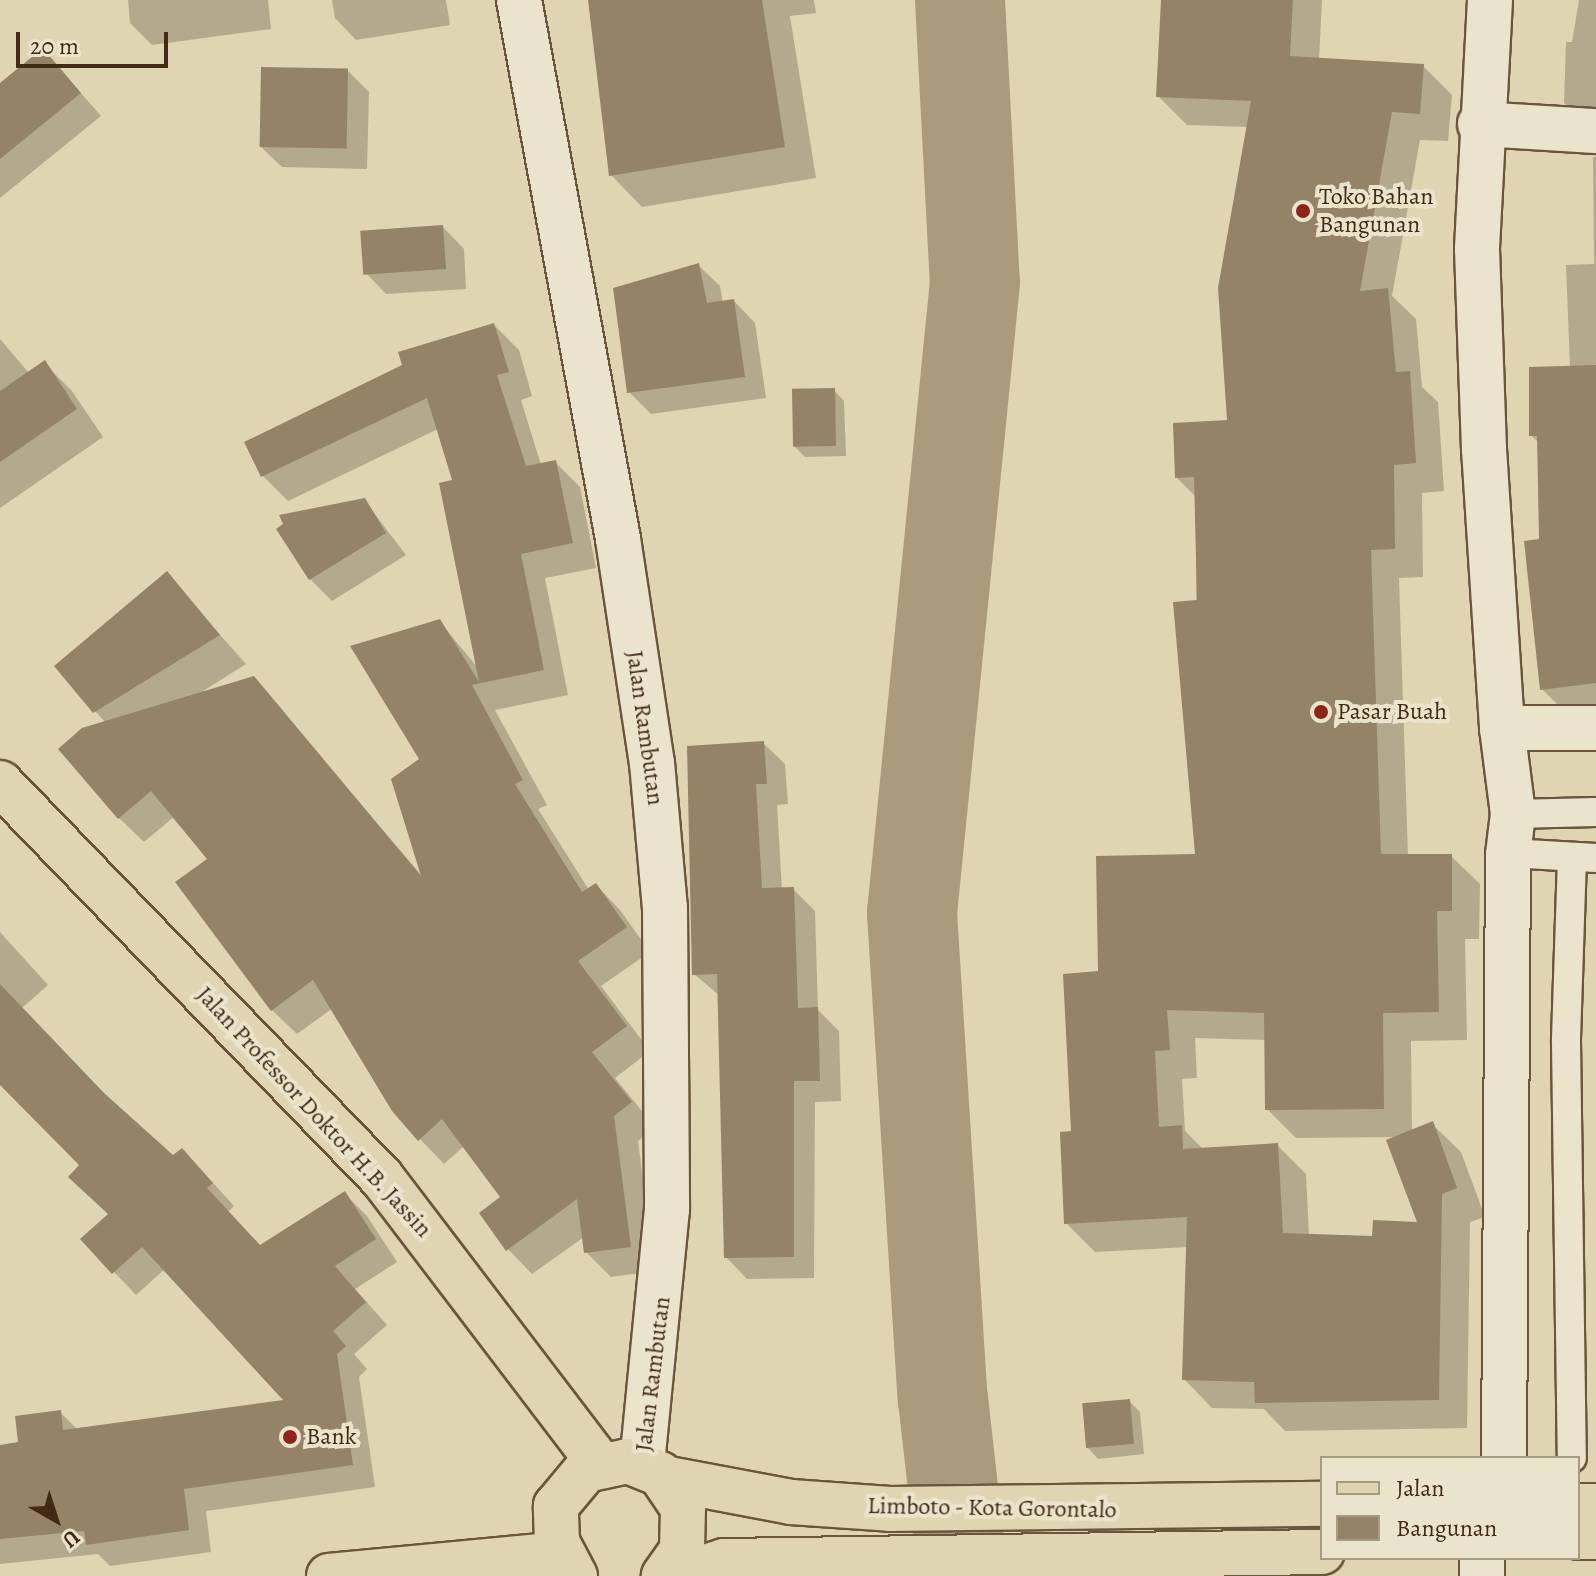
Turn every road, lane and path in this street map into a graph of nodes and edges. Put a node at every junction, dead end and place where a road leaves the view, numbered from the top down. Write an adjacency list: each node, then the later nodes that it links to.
1 (519, 0): 13 (street, Jalan Rambutan)
2 (1490, 0): 3 (street)
3 (1480, 124): 4 (street); 5 (street)
4 (1596, 131)
5 (1502, 728): 6 (street); 9 (street)
6 (1596, 728)
7 (0, 783): 13 (main road, Jalan Professor Doktor H.B. Jassin)
8 (1596, 812): 9 (lane)
9 (1511, 834): 10 (lane); 11 (street)
10 (1584, 858): 12 (lane)
11 (1504, 1456)
12 (1572, 1456)
13 (636, 1469): 14 (main road, Limboto - Kota Gorontalo); 17 (main road); 20 (main road, Jalan Professor Doktor H.B. Jassin)
14 (1320, 1504)
15 (1320, 1552): 16 (main road)
16 (1271, 1564): 21 (main road)
17 (569, 1569): 18 (main road)
18 (378, 1573): 19 (main road)
19 (329, 1576)
20 (664, 1576)
21 (678, 1576)

